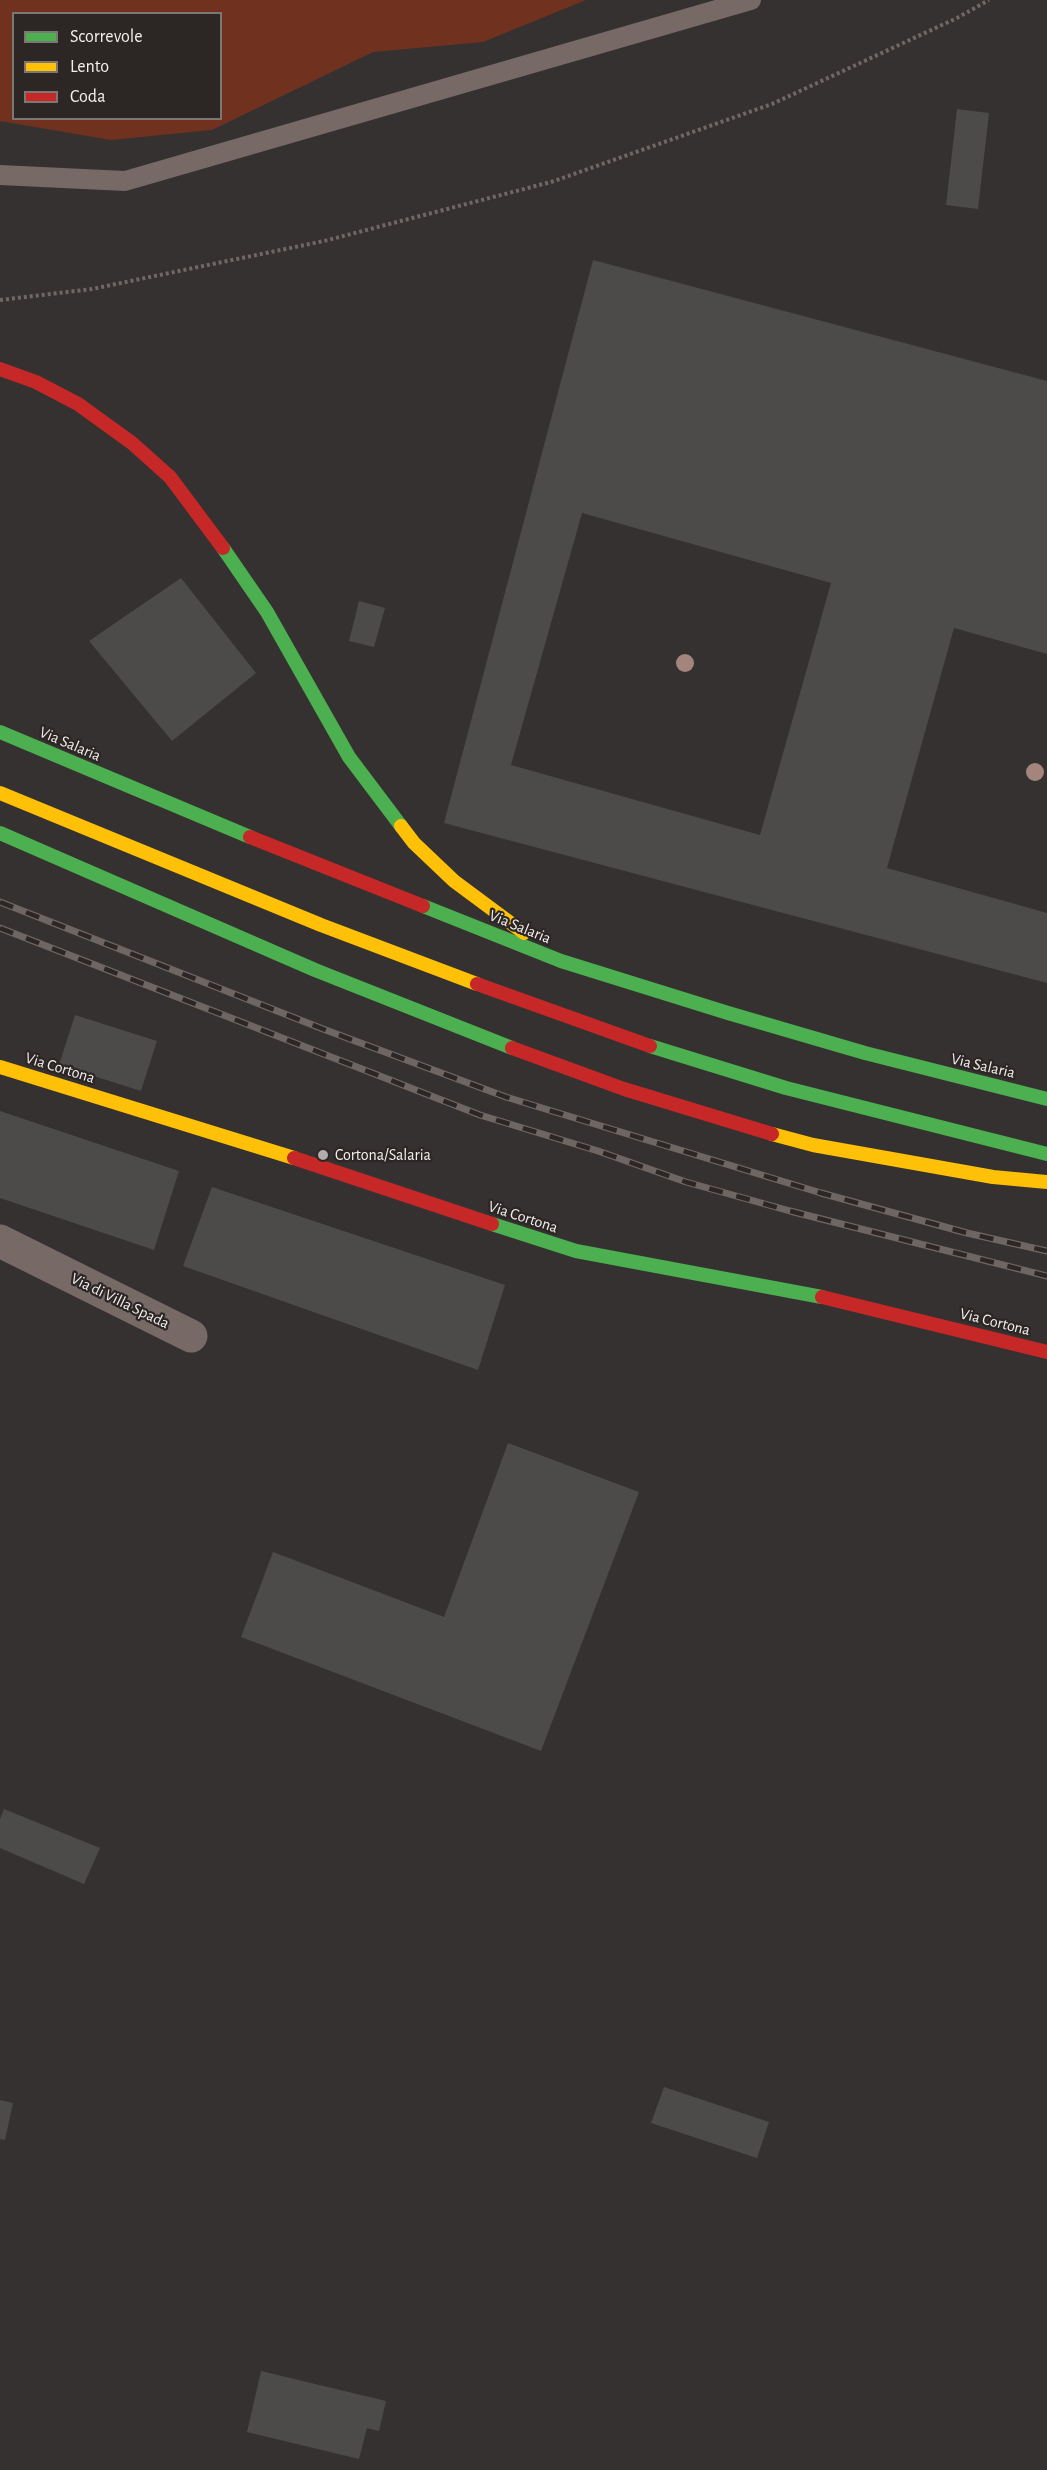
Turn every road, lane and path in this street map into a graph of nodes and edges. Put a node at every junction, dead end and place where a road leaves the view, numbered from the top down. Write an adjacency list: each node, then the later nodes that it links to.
1 (751, 0): 3 (lane)
2 (989, 0): 4 (path)
3 (0, 175)
4 (0, 300)
5 (0, 369): 9 (main road)
6 (0, 732): 9 (main road, Via Salaria)
7 (0, 793): 12 (main road)
8 (0, 833): 13 (main road)
9 (561, 961): 11 (main road, Via Salaria)
10 (0, 1067): 18 (main road, Via Cortona)
11 (1047, 1098)
12 (1047, 1154)
13 (1047, 1182)
14 (0, 1241): 16 (street, Via di Villa Spada)
15 (0, 1259): 16 (street, Via di Villa Spada)
16 (50, 1266): 17 (street, Via di Villa Spada)
17 (191, 1336)
18 (1047, 1352)

